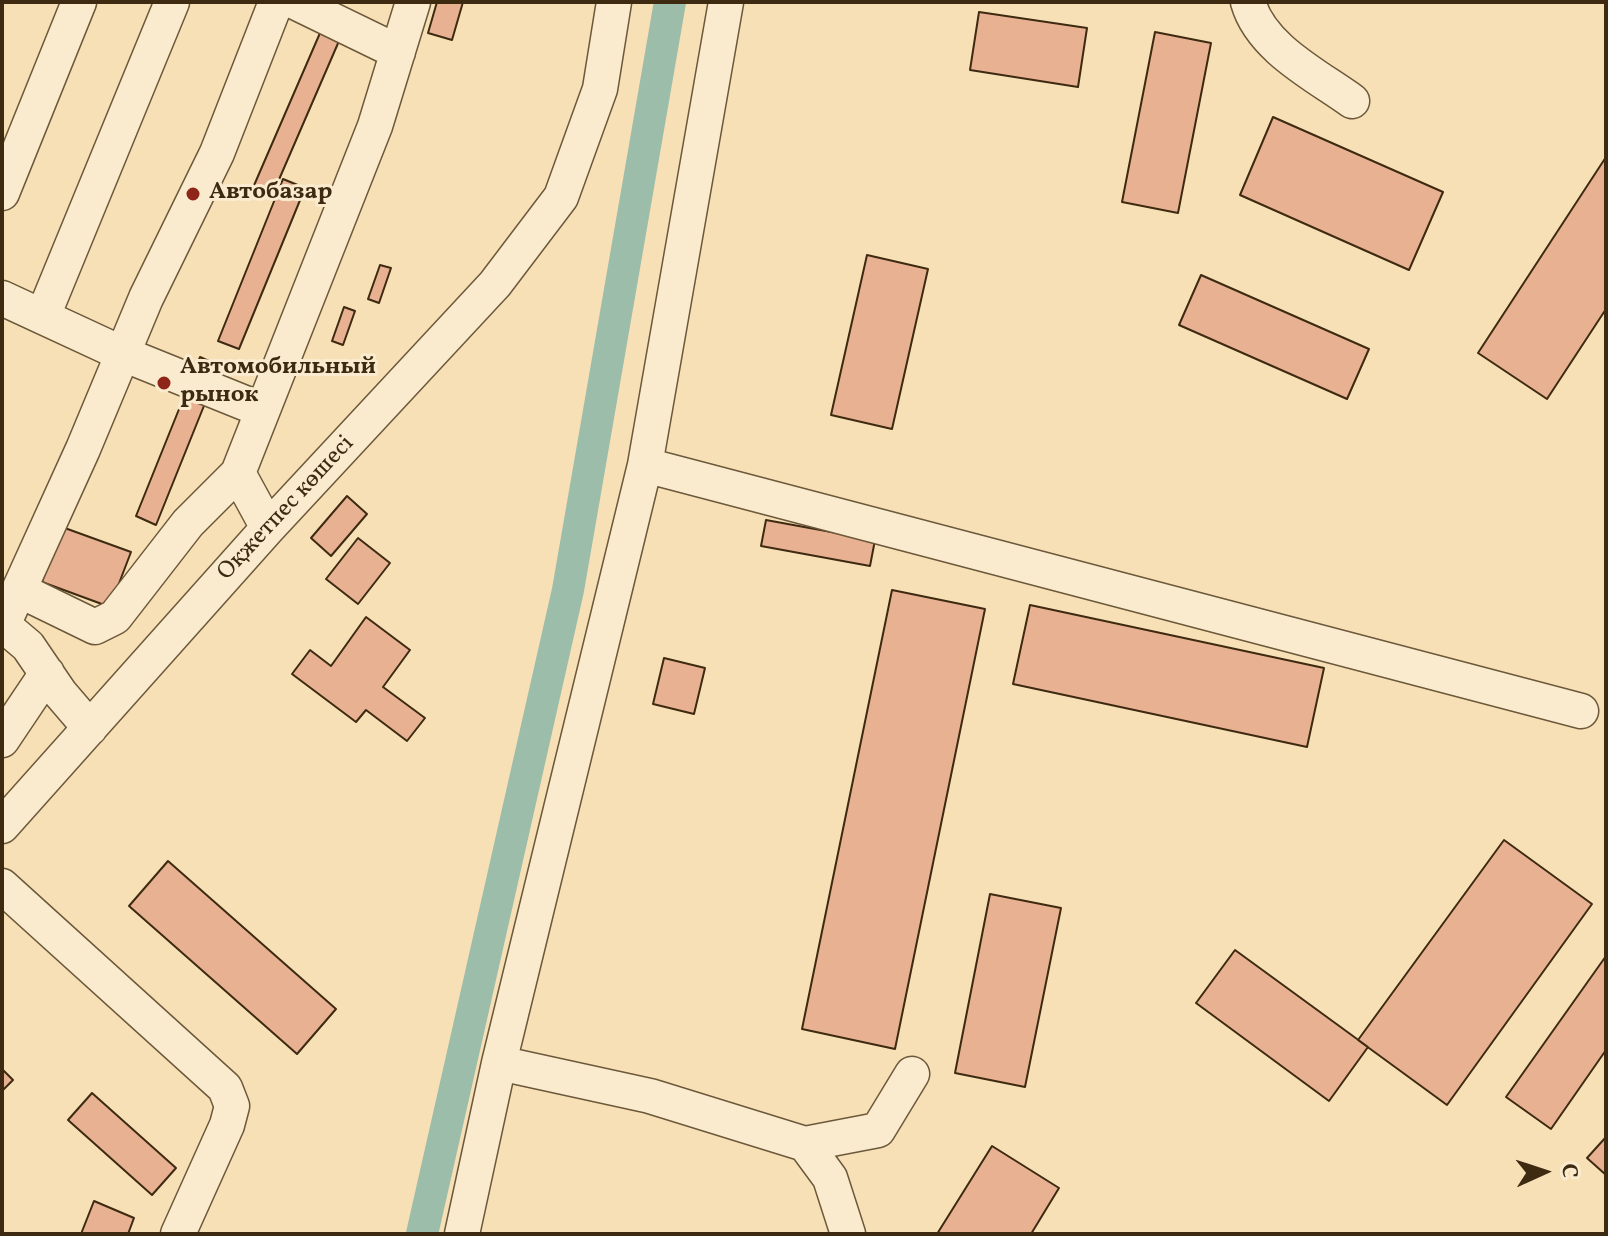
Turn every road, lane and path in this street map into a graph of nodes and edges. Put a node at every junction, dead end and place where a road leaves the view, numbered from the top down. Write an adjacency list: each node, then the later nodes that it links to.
1 (79, 2): 11 (street)
2 (172, 2): 13 (street)
3 (276, 2): 14 (street)
4 (295, 2): 9 (street)
5 (413, 2): 9 (street)
6 (614, 2): 18 (street, Оқжетпес көшесі)
7 (726, 2): 16 (street)
8 (1248, 2): 10 (street)
9 (398, 52): 15 (street)
10 (1352, 101)
11 (2, 193)
12 (2, 298): 13 (street)
13 (43, 316): 14 (street)
14 (123, 354): 15 (street); 19 (street)
15 (262, 410): 17 (street)
16 (645, 465): 22 (street); 27 (street)
17 (238, 473): 18 (street); 19 (street)
18 (268, 528): 23 (street, Оқжетпес көшесі)
19 (19, 590): 20 (street)
20 (2, 624): 21 (street)
21 (47, 673): 23 (street); 24 (street)
22 (1581, 711)
23 (90, 728): 25 (street, Оқжетпес көшесі)
24 (2, 740)
25 (2, 826)
26 (2, 886): 30 (street)
27 (499, 1063): 29 (street); 31 (street)
28 (912, 1074): 29 (street)
29 (805, 1144): 32 (street)
30 (178, 1234)
31 (462, 1234)
32 (848, 1234)

